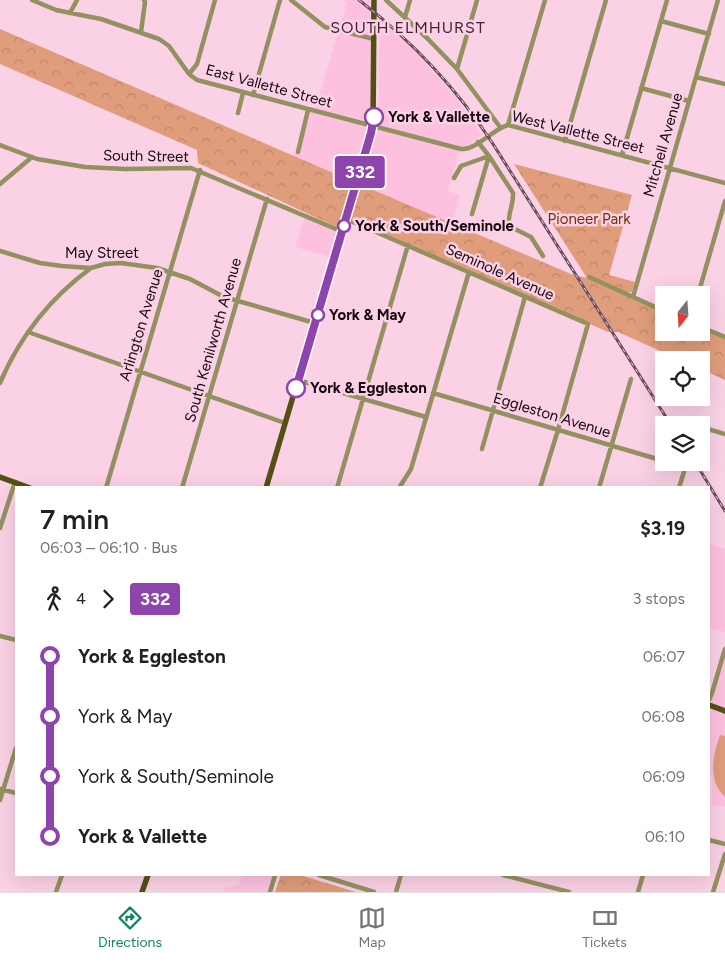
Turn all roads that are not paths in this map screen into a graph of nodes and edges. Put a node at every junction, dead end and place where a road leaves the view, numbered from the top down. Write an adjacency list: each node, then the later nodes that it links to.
1 (32, 0): 15 (street, East Vallette Street)
2 (77, 0): 15 (street)
3 (215, 0): 22 (street)
4 (280, 0): 27 (street)
5 (291, 0): 20 (street)
6 (374, 0): 20 (main road)
7 (386, 0): 16 (street)
8 (410, 0): 16 (street)
9 (477, 0): 21 (street)
10 (544, 0): 31 (street)
11 (606, 0): 34 (street)
12 (667, 0): 17 (street)
13 (718, 0): 19 (street, Mitchell Avenue)
14 (145, 1): 18 (street)
15 (70, 13): 18 (street, East Vallette Street)
16 (406, 17): 21 (street)
17 (661, 21): 19 (street); 25 (street)
18 (141, 32): 22 (street, East Vallette Street)
19 (709, 34): 23 (street, Mitchell Avenue)
20 (374, 39): 32 (main road)
21 (457, 69): 33 (street)
22 (188, 74): 26 (street, East Vallette Street)
23 (696, 77): 24 (street); 28 (street, Mitchell Avenue)
24 (725, 84)
25 (641, 88): 28 (street); 38 (street)
26 (243, 93): 27 (street, East Vallette Street); 30 (street)
27 (253, 95): 29 (street, East Vallette Street)
28 (689, 101): 41 (street, Mitchell Avenue)
29 (308, 110): 32 (street, East Vallette Street); 37 (street)
30 (238, 112)
31 (508, 125): 33 (street, West Vallette Street); 34 (street, West Vallette Street)
32 (373, 126): 35 (street, West Vallette Street); 49 (main road)
33 (500, 127): 35 (street, West Vallette Street)
34 (565, 141): 38 (street, West Vallette Street)
35 (478, 142): 39 (street)
36 (0, 145): 40 (street, South Street)
37 (298, 152)
38 (622, 155): 41 (street, West Vallette Street)
39 (489, 156): 43 (street); 48 (street); 53 (street)
40 (32, 157): 42 (street, South Street); 45 (street)
41 (670, 168): 44 (street, West Vallette Street); 60 (street, Mitchell Avenue)
42 (200, 170): 46 (street, South Street); 55 (street, Arlington Avenue)
43 (454, 178)
44 (725, 183)
45 (0, 184)
46 (267, 199): 50 (street, South Street); 61 (street, South Kenilworth Avenue)
47 (725, 201): 58 (street)
48 (472, 214)
49 (346, 219): 50 (main road); 51 (street, Seminole Avenue)
50 (342, 232): 63 (main road)
51 (408, 245): 56 (street, Seminole Avenue); 73 (street)
52 (0, 251): 54 (street, May Street)
53 (543, 256)
54 (91, 268): 55 (street, May Street); 65 (street)
55 (170, 272): 61 (street, May Street); 67 (street, Arlington Avenue)
56 (469, 272): 59 (street, Seminole Avenue); 71 (street)
57 (589, 277): 60 (street)
58 (701, 286)
59 (525, 297): 74 (street); 77 (street, Seminole Avenue)
60 (633, 297): 62 (street)
61 (237, 301): 63 (street, May Street); 72 (street, South Kenilworth Avenue)
62 (655, 307)
63 (315, 323): 69 (main road)
64 (710, 331): 66 (street)
65 (28, 332): 67 (street); 70 (street)
66 (725, 337)
67 (140, 372): 72 (street); 87 (street, Arlington Avenue)
68 (631, 379): 80 (street)
69 (298, 380): 73 (street); 76 (main road)
70 (0, 383)
71 (433, 393): 74 (street, Eggleston Avenue); 75 (street)
72 (209, 396): 76 (street); 88 (street, South Kenilworth Avenue)
73 (363, 399): 75 (street); 90 (street)
74 (493, 411): 77 (street, Eggleston Avenue); 81 (street)
75 (426, 417): 91 (street)
76 (286, 423): 89 (main road)
77 (558, 430): 80 (street, Eggleston Avenue); 92 (street)
78 (710, 430): 79 (street)
79 (725, 434)
80 (611, 446): 82 (street, Eggleston Avenue); 93 (street)
81 (482, 449)
82 (655, 458)
83 (684, 471): 94 (street)
84 (0, 477): 85 (main road)
85 (15, 482): 86 (main road); 95 (street)
86 (25, 486)
87 (107, 486)
88 (183, 486)
89 (267, 486)
90 (338, 486)
91 (400, 486)
92 (541, 486)
93 (600, 486)
94 (680, 486)
95 (0, 528)
96 (0, 636): 97 (street)
97 (15, 640)
98 (725, 649): 99 (street)
99 (710, 698)
100 (710, 705): 101 (main road)
101 (725, 711)
102 (15, 751): 103 (street)
103 (2, 789): 104 (street); 105 (street)
104 (15, 793)
105 (0, 800)
106 (710, 840): 107 (street)
107 (725, 844)
108 (725, 854): 123 (street)
109 (62, 876): 116 (street)
110 (148, 876): 117 (main road)
111 (275, 876): 118 (street)
112 (321, 876): 119 (street)
113 (401, 876): 120 (street)
114 (507, 876): 121 (street)
115 (643, 876): 122 (street)
116 (56, 892)
117 (142, 892)
118 (270, 892)
119 (374, 892)
120 (396, 892)
121 (569, 892)
122 (638, 892)
123 (713, 892)

